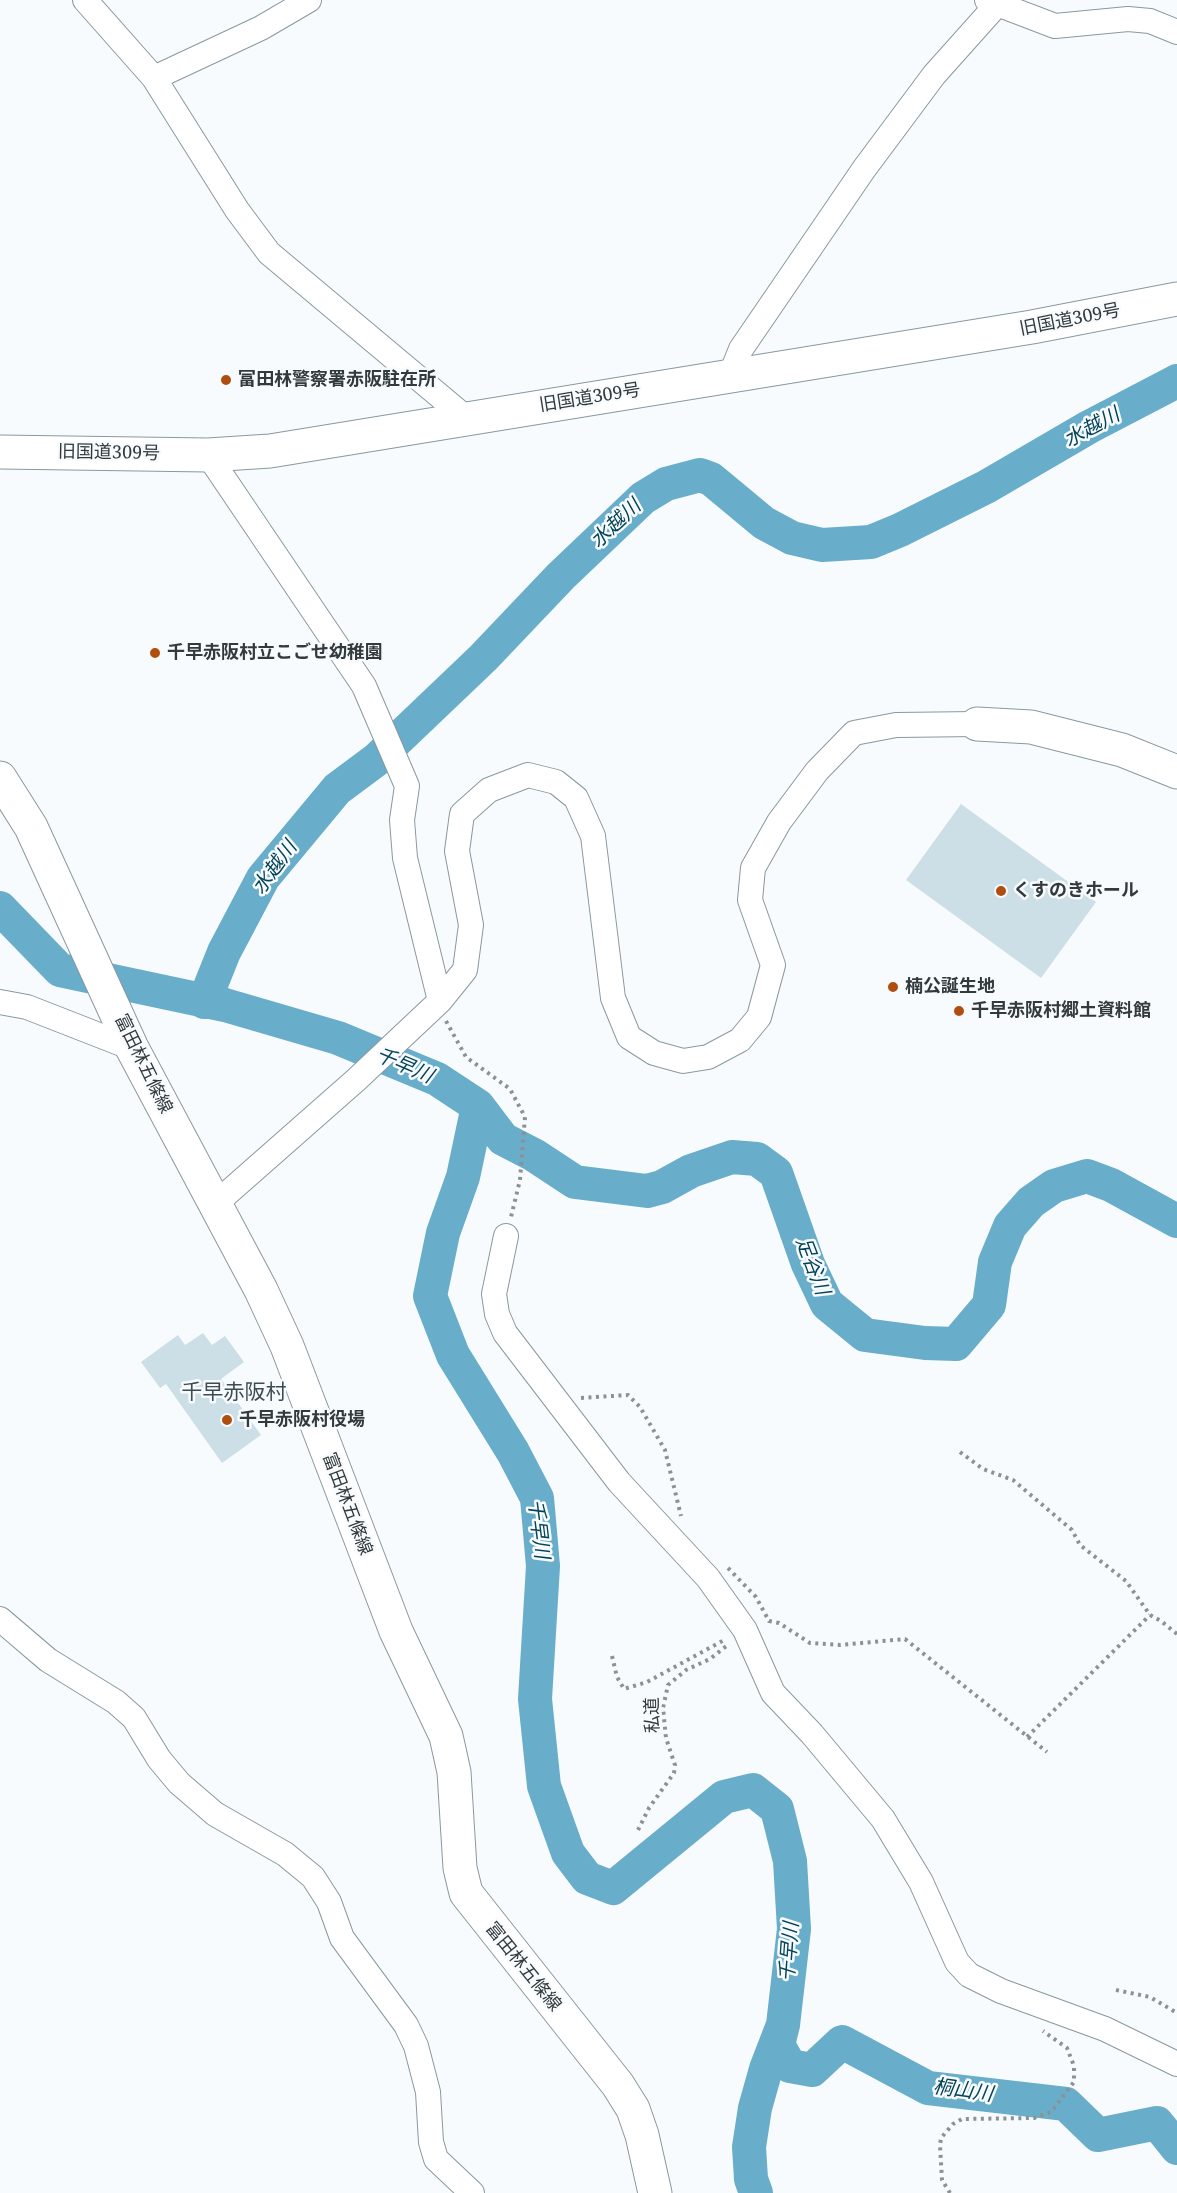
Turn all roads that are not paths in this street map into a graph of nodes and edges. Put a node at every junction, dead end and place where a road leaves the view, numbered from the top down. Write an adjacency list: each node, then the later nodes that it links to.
1 (86, 0): 5 (street)
2 (309, 0): 5 (street)
3 (994, 2): 4 (street); 7 (street)
4 (1177, 32)
5 (154, 78): 8 (street)
6 (1177, 299): 7 (main road, 旧国道309号)
7 (731, 375): 8 (main road, 旧国道309号)
8 (466, 418): 10 (main road, 旧国道309号)
9 (0, 452): 10 (main road, 旧国道309号)
10 (208, 455): 14 (street)
11 (977, 724): 12 (main road); 14 (street)
12 (1177, 772)
13 (0, 777): 16 (main road, 富田林五條線)
14 (440, 1001): 17 (street)
15 (0, 1002): 16 (street)
16 (127, 1036): 17 (main road, 富田林五條線)
17 (214, 1205): 22 (main road, 富田林五條線)
18 (506, 1236): 20 (street)
19 (0, 1619): 21 (street)
20 (1177, 2064)
21 (472, 2193)
22 (655, 2193)

